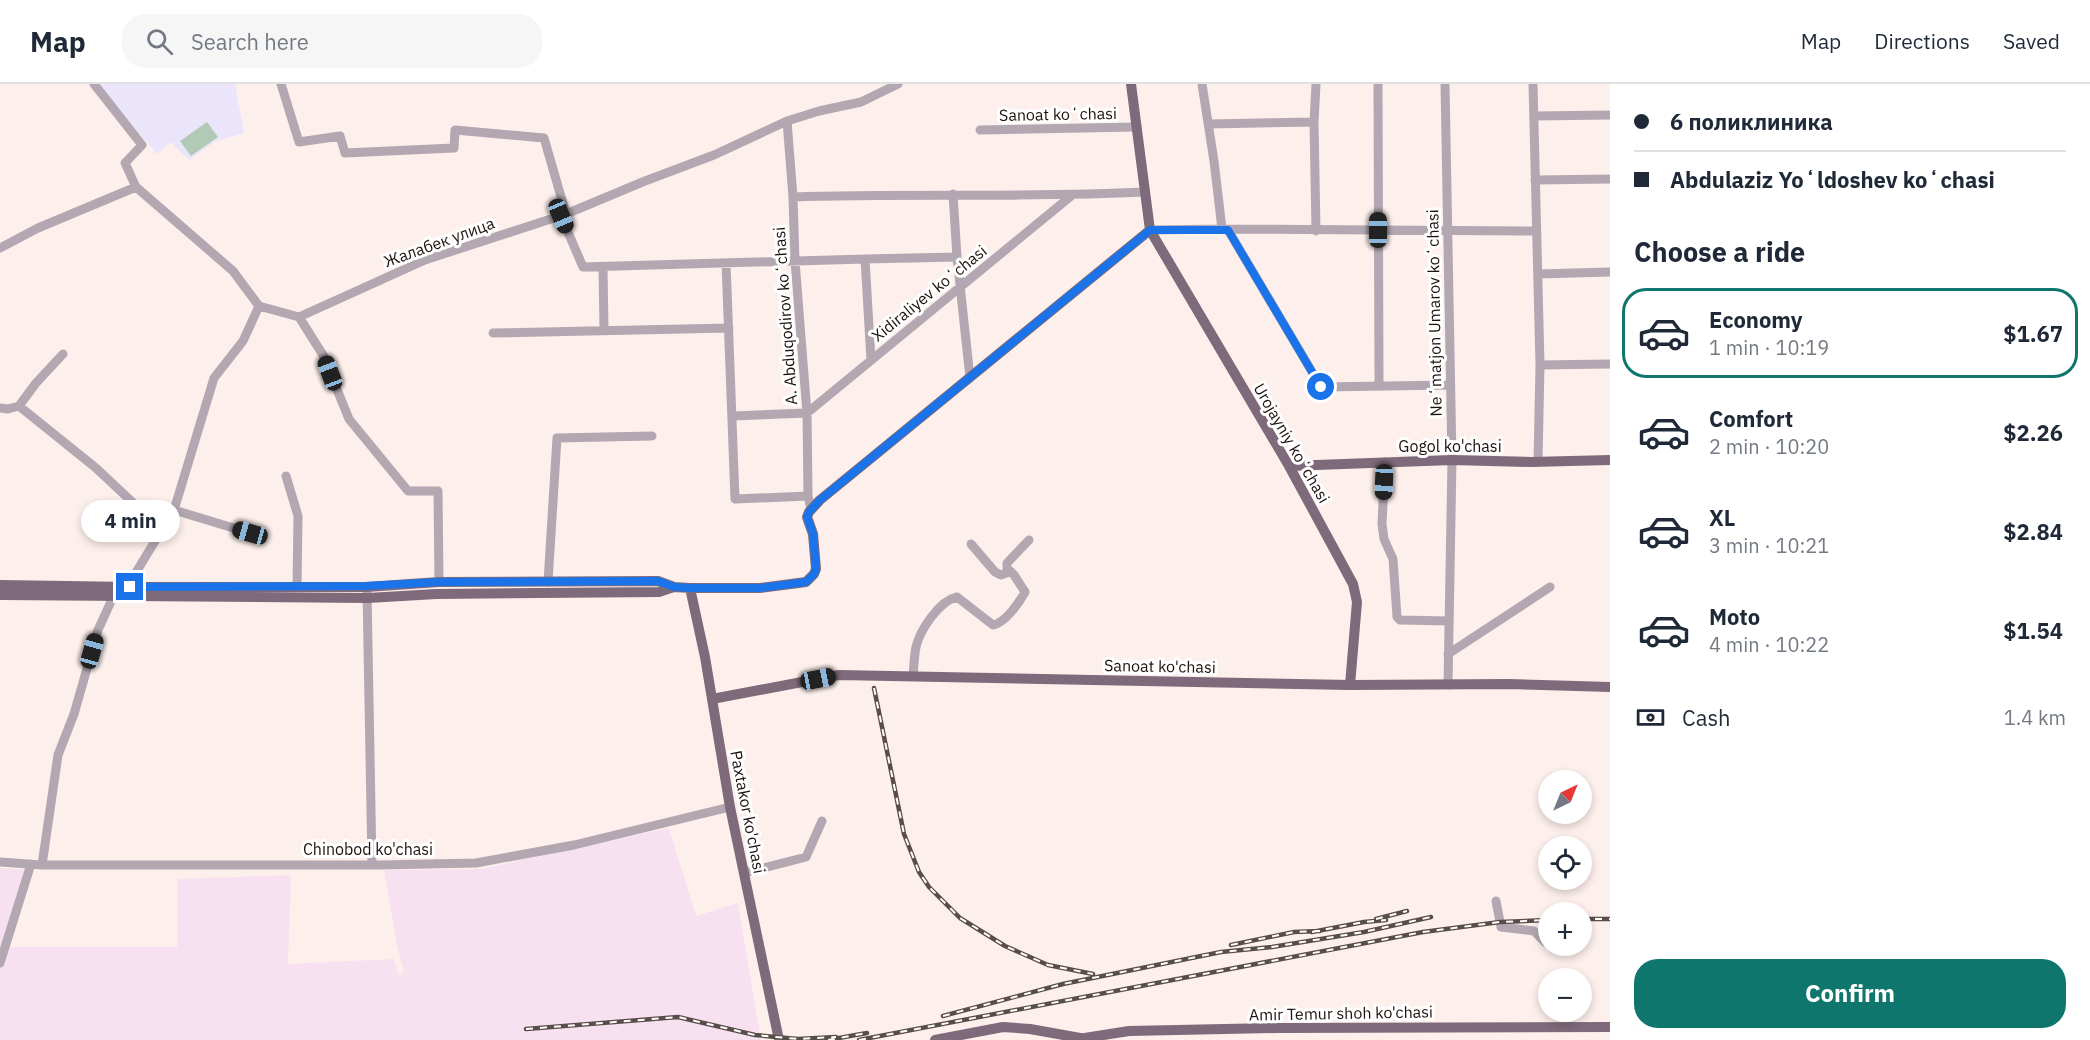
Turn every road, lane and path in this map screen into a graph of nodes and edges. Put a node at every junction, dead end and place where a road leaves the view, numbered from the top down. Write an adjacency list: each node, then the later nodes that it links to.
1 (94, 84): 19 (street)
2 (281, 84): 24 (street)
3 (898, 84): 12 (street, Жалабек улица)
4 (1131, 84): 15 (main road)
5 (1202, 84): 14 (street)
6 (1316, 84): 13 (street)
7 (1378, 84): 27 (street)
8 (1445, 84): 28 (street, Neʻmatjon Umarov koʻchasi)
9 (1533, 84): 11 (street)
10 (1610, 115): 11 (street)
11 (1534, 116): 18 (street)
12 (787, 121): 23 (street, A. Abduqodirov koʻchasi); 24 (street, Жалабек улица)
13 (1314, 122): 14 (street); 29 (street)
14 (1208, 124): 26 (street)
15 (1137, 127): 16 (street, Sanoat koʻchasi); 20 (main road)
16 (980, 130)
17 (1610, 179): 18 (street)
18 (1535, 180): 30 (street)
19 (136, 187): 31 (street); 40 (street)
20 (1144, 192): 22 (street); 25 (main road)
21 (953, 194): 22 (street); 23 (street); 32 (street)
22 (1071, 196): 39 (street, Xidiraliyev koʻchasi)
23 (793, 197): 34 (street, A. Abduqodirov koʻchasi)
24 (563, 215): 36 (street); 41 (street, Жалабек улица)
25 (1150, 230): 26 (street); 49 (main road); 61 (main road, Urоjayniy koʻchasi)
26 (1225, 230): 29 (street); 51 (street)
27 (1378, 230): 28 (street); 29 (street); 51 (street)
28 (1447, 230): 30 (street); 50 (street, Neʻmatjon Umarov koʻchasi)
29 (1316, 231)
30 (1536, 231): 38 (street)
31 (0, 248)
32 (957, 256): 33 (street); 39 (street)
33 (865, 259): 34 (street); 46 (street)
34 (795, 261): 35 (street); 54 (street, A. Abduqodirov koʻchasi)
35 (726, 263): 36 (street); 42 (street)
36 (603, 267): 43 (street)
37 (1610, 272): 38 (street)
38 (1538, 274): 48 (street)
39 (960, 287): 46 (street, Xidiraliyev koʻchasi); 49 (street)
40 (259, 306): 41 (street); 65 (street)
41 (299, 317): 71 (street)
42 (729, 328): 43 (street); 55 (street)
43 (604, 330): 44 (street)
44 (493, 333)
45 (63, 354): 52 (street)
46 (871, 360): 54 (street, Xidiraliyev koʻchasi)
47 (1610, 363): 48 (street)
48 (1540, 365): 59 (street)
49 (970, 378): 64 (main road)
50 (1450, 385): 51 (street); 57 (street, Neʻmatjon Umarov koʻchasi)
51 (1379, 386)
52 (19, 406): 53 (street); 66 (street)
53 (0, 408)
54 (807, 413): 55 (street); 63 (street, A. Abduqodirov koʻchasi)
55 (734, 416): 63 (street)
56 (652, 436): 72 (street)
57 (1452, 460): 59 (main road, Gogol ko'chasi); 60 (main road, Gogol ko'chasi); 83 (street, Neʻmatjon Umarov koʻchasi)
58 (1610, 460): 59 (main road, Gogol ko'chasi)
59 (1538, 461)
60 (1384, 462): 61 (main road, Gogol ko'chasi); 83 (street)
61 (1290, 466): 86 (main road, Urоjayniy koʻchasi)
62 (285, 476): 74 (street)
63 (808, 496): 64 (street, A. Abduqodirov koʻchasi)
64 (811, 509): 78 (main road)
65 (174, 510): 66 (street); 67 (street)
66 (162, 531): 80 (street)
67 (250, 533)
68 (1029, 540): 70 (street)
69 (971, 544): 70 (street)
70 (1009, 572): 85 (street)
71 (439, 582): 77 (main road); 81 (main road)
72 (548, 582): 75 (main road); 77 (main road)
73 (0, 585): 79 (main road)
74 (297, 587): 80 (main road); 81 (main road)
75 (674, 587): 77 (main road); 78 (main road)
76 (1550, 587): 84 (street)
77 (528, 588): 81 (main road)
78 (690, 588): 89 (main road, Paxtakor ko'chasi)
79 (113, 591): 80 (main road); 82 (main road); 94 (street)
80 (128, 592): 81 (main road)
81 (367, 592): 95 (street)
82 (0, 595)
83 (1449, 621): 84 (street, Neʻmatjon Umarov koʻchasi)
84 (1448, 654): 87 (street, Neʻmatjon Umarov koʻchasi)
85 (913, 676): 86 (main road, Sanoat ko'chasi); 89 (main road, Sanoat ko'chasi)
86 (1350, 685): 87 (main road, Sanoat ko'chasi)
87 (1448, 685): 88 (main road, Sanoat ko'chasi)
88 (1610, 687)
89 (712, 699): 90 (main road, Paxtakor ko'chasi)
90 (730, 807): 95 (street, Chinobod ko'chasi); 96 (main road, Paxtakor ko'chasi)
91 (822, 821): 96 (street)
92 (0, 862): 93 (street, Chinobod ko'chasi)
93 (31, 864): 94 (street, Chinobod ko'chasi); 99 (street)
94 (42, 865): 95 (street, Chinobod ko'chasi)
95 (372, 865)
96 (744, 873): 102 (main road, Paxtakor ko'chasi)
97 (1496, 901): 98 (street)
98 (1538, 935)
99 (0, 963)
100 (1610, 1026): 101 (main road, Amir Temur shoh ko'chasi)
101 (1078, 1039): 103 (main road, Amir Temur shoh ko'chasi)
102 (779, 1040)
103 (935, 1040)

